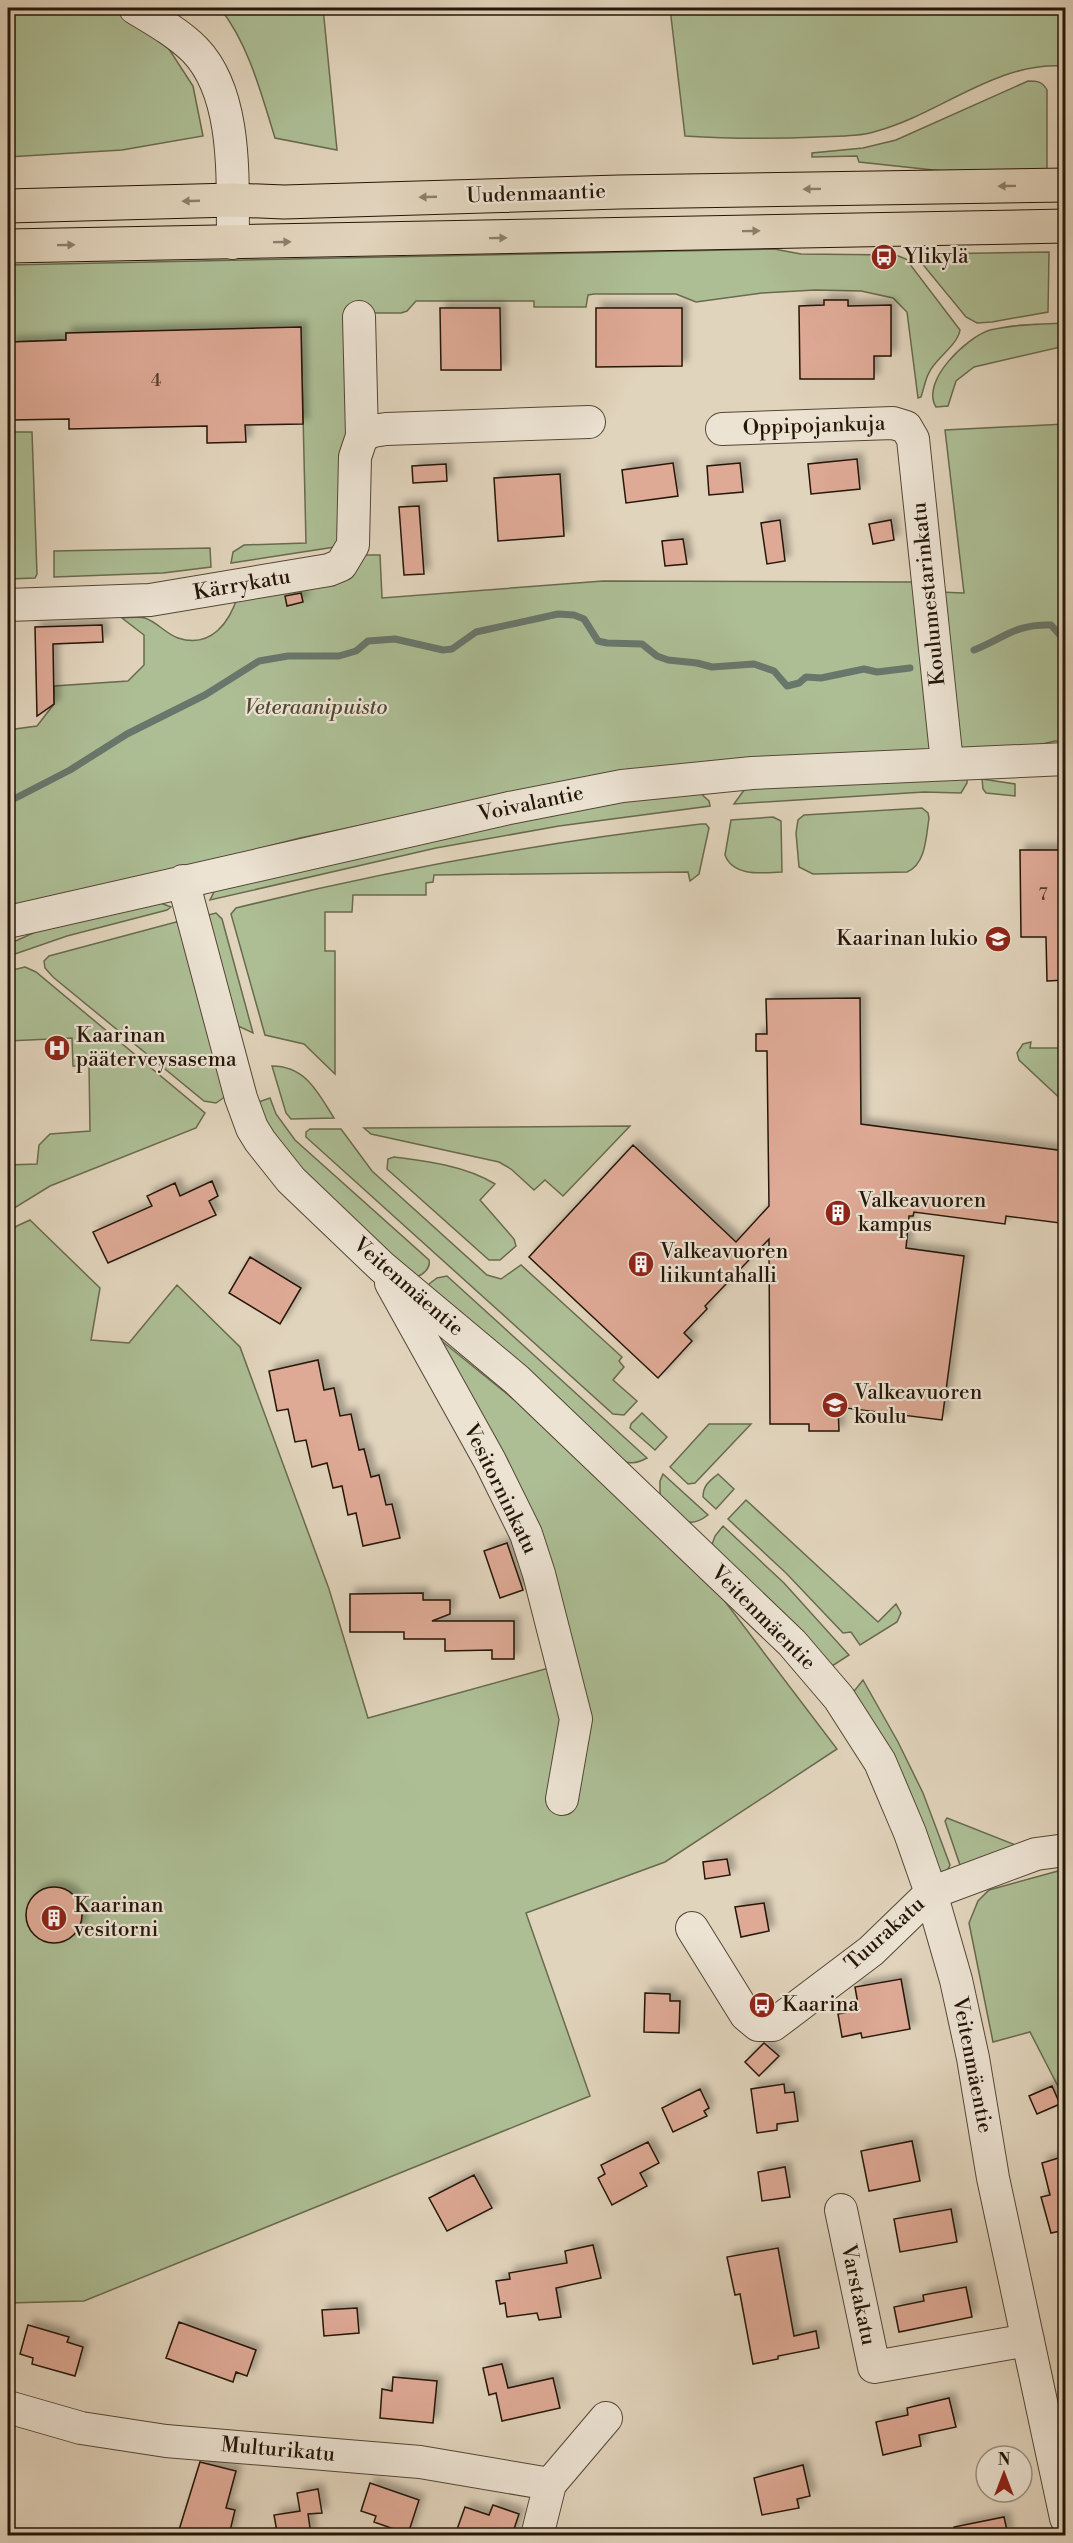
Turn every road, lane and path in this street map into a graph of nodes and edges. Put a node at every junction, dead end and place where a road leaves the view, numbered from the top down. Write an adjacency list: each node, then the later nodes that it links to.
1 (135, 8): 3 (street)
2 (1065, 185): 3 (main road, Uudenmaantie, one-way to 3)
3 (232, 200): 4 (main road, Uudenmaantie, one-way to 4); 6 (street)
4 (8, 206)
5 (1065, 226): 6 (main road, Uudenmaantie, one-way to 5)
6 (233, 243): 7 (main road, Uudenmaantie, one-way to 6)
7 (8, 246)
8 (359, 317): 12 (street, Kärrykatu)
9 (589, 422): 12 (street)
10 (906, 427): 11 (street, Oppipojankuja); 15 (street, Koulumestarinkatu)
11 (722, 429)
12 (362, 436): 13 (street, Kärrykatu)
13 (8, 605)
14 (1065, 759): 15 (street, Voivalantie)
15 (947, 763): 16 (street, Voivalantie)
16 (183, 881): 17 (street, Voivalantie); 18 (street, Veitenmäentie)
17 (8, 922)
18 (382, 1267): 19 (street, Vesitorninkatu); 21 (street, Veitenmäentie)
19 (562, 1799)
20 (1065, 1850): 21 (street)
21 (931, 1893): 22 (street, Tuurakatu); 24 (street, Veitenmäentie)
22 (692, 1928)
23 (841, 2210): 24 (street, Varstakatu)
24 (1028, 2340): 25 (street, Veitenmäentie)
25 (1053, 2392): 29 (street, Veitenmäentie)
26 (8, 2408): 28 (street, Multurikatu)
27 (606, 2418): 28 (street)
28 (550, 2484): 30 (street)
29 (1065, 2518)
30 (537, 2535)

